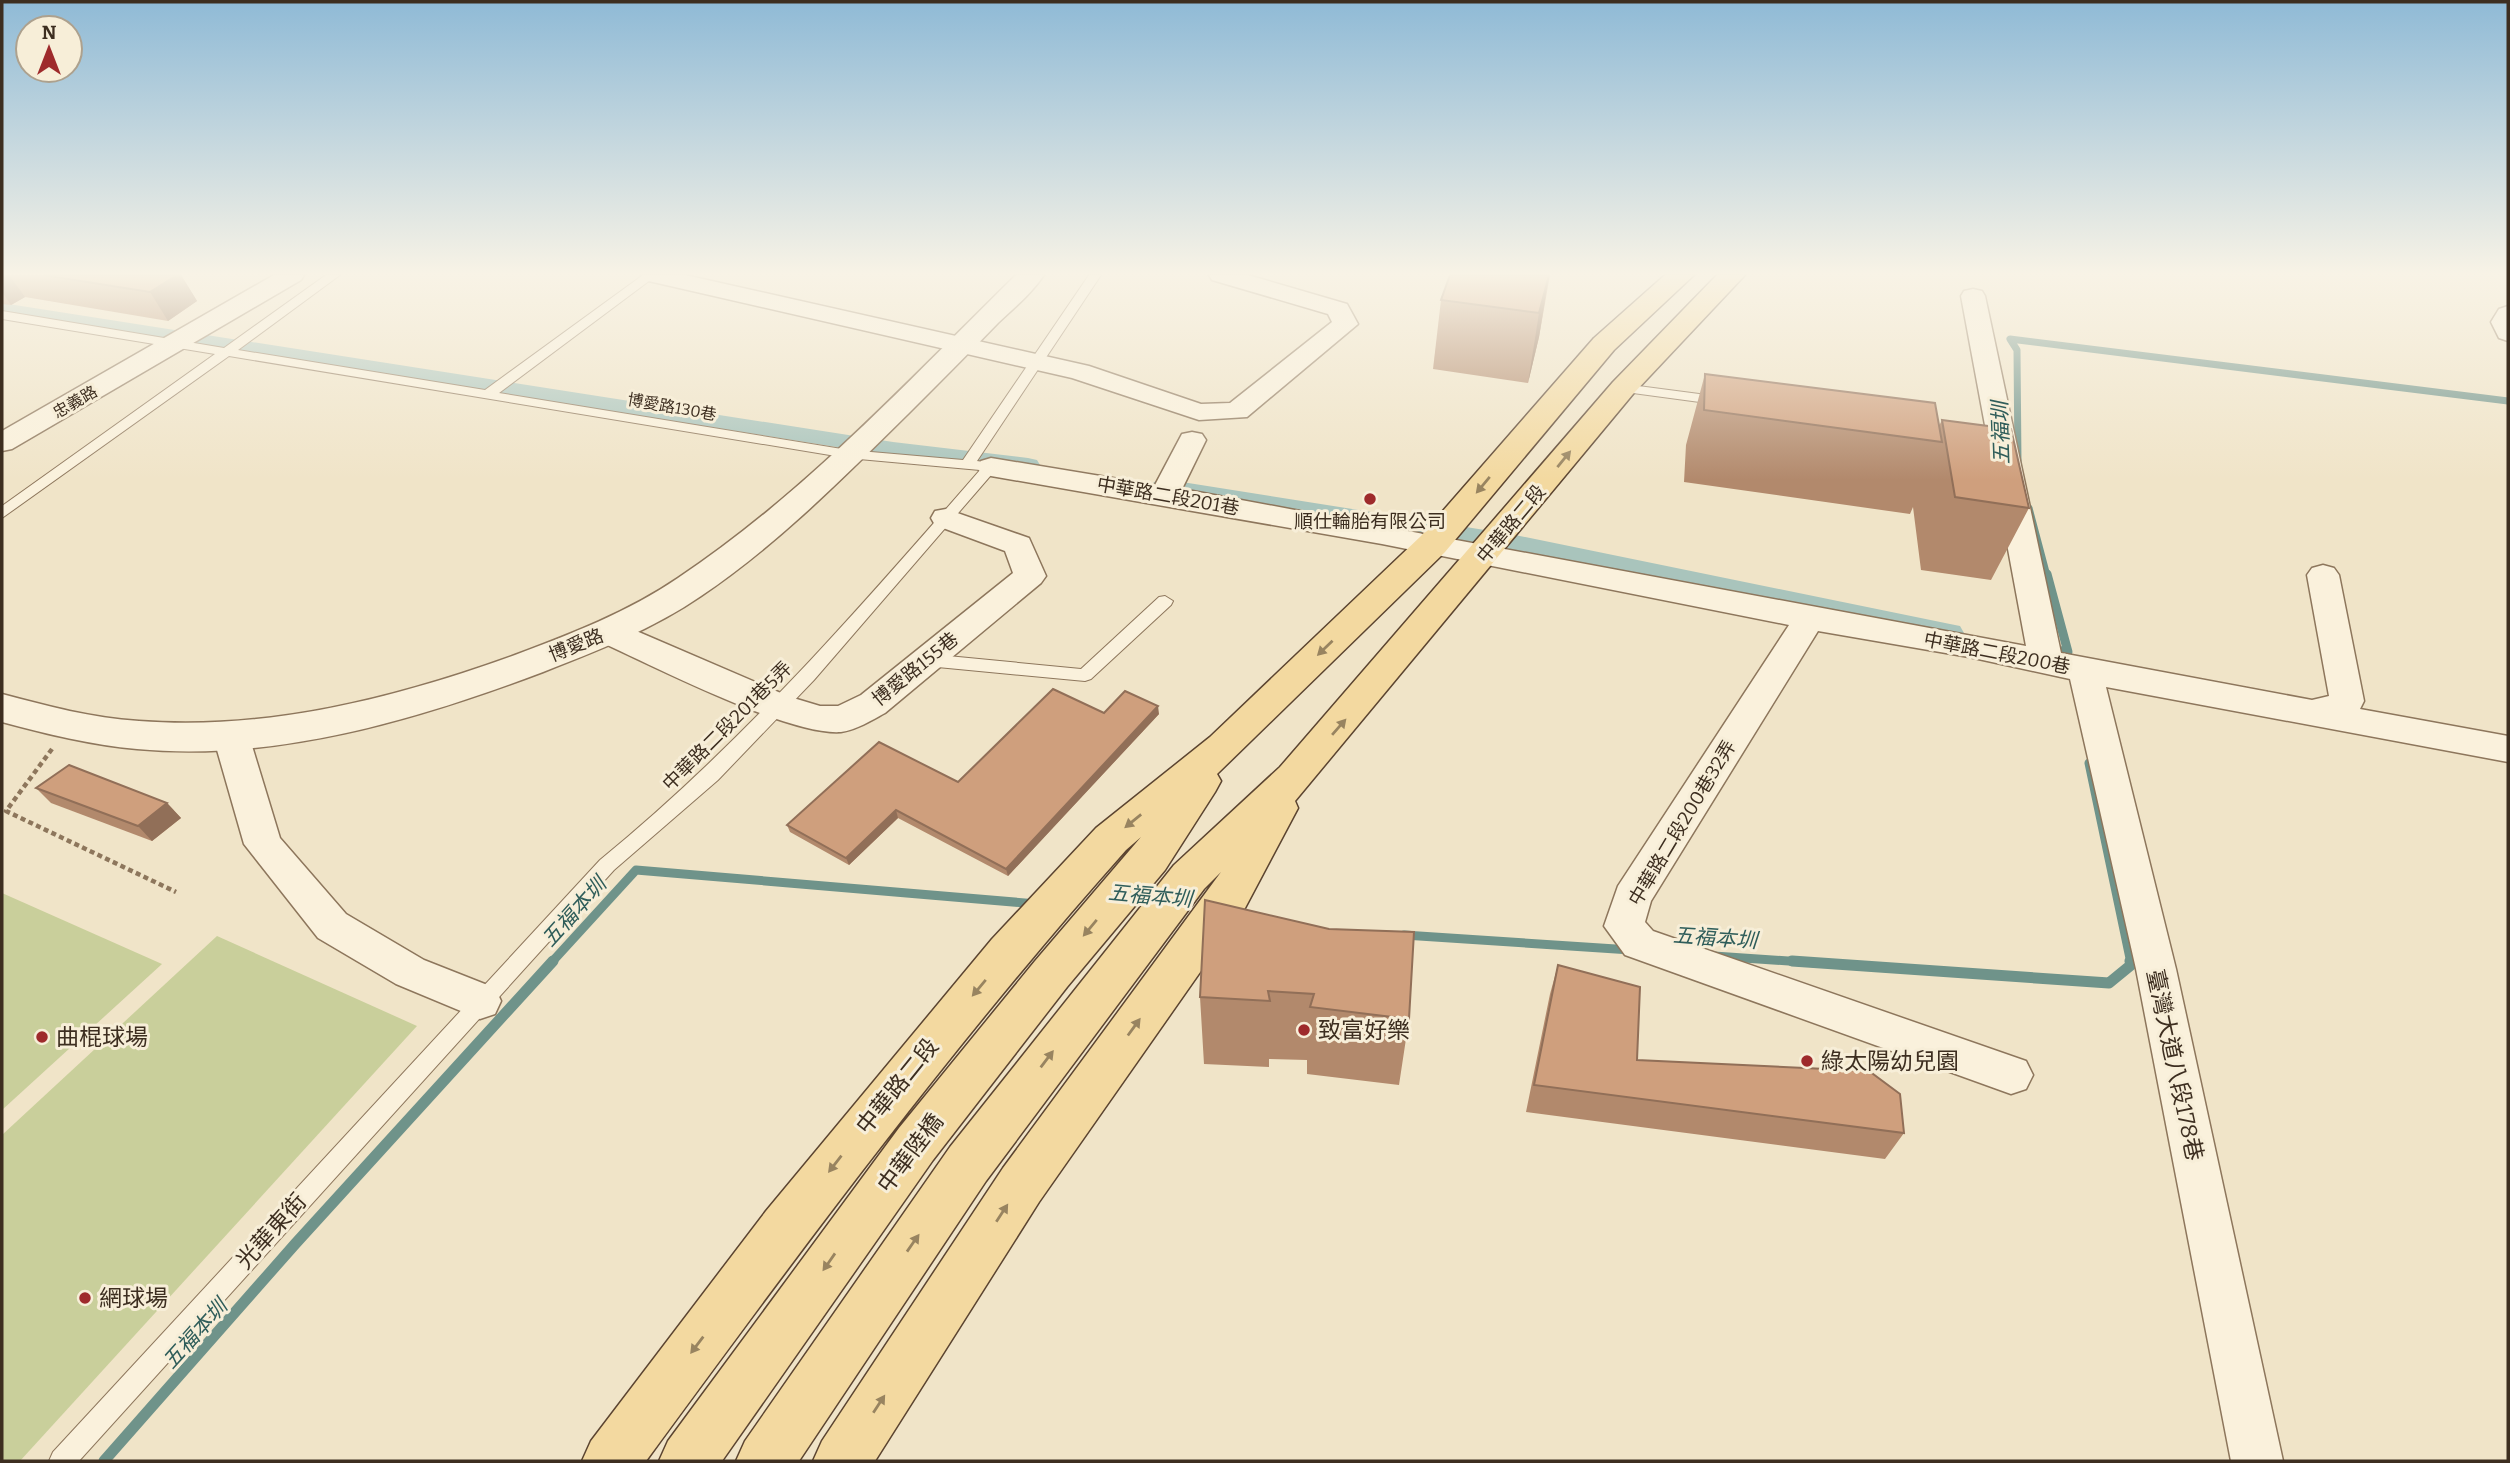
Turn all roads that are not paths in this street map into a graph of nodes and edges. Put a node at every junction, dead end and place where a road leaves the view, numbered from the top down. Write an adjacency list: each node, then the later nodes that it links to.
1 (173, 343): 10 (lane, 博愛路130巷)
2 (238, 343): 12 (lane)
3 (563, 343): 15 (lane)
4 (953, 343): 11 (street)
5 (1050, 343): 13 (lane, 中華路二段201巷5弄)
6 (1321, 343): 13 (street)
7 (1605, 343): 24 (main road, 中華路二段, one-way to 24)
8 (1666, 343): 14 (main road, 中華路二段)
9 (1980, 343): 31 (street, 臺灣大道八段178巷)
10 (177, 344): 12 (lane, 博愛路130巷); 18 (street, 忠義路)
11 (961, 345): 13 (street); 19 (street, 博愛路)
12 (226, 352): 15 (lane, 博愛路130巷); 22 (lane)
13 (1038, 362): 20 (lane, 中華路二段201巷5弄)
14 (1623, 388): 16 (lane); 25 (main road, 中華路二段, one-way to 14)
15 (489, 394): 19 (lane, 博愛路130巷)
16 (1731, 402)
17 (1192, 440): 21 (street)
18 (2, 443)
19 (848, 454): 20 (lane, 中華路二段201巷); 29 (street, 博愛路)
20 (979, 465): 21 (street, 中華路二段201巷); 23 (lane, 中華路二段201巷5弄)
21 (1165, 495): 24 (street, 中華路二段201巷)
22 (2, 513)
23 (946, 518): 30 (street, 博愛路155巷); 32 (lane, 中華路二段201巷5弄)
24 (1433, 544): 25 (street, 中華路二段201巷); 36 (main road, 中華路二段, one-way to 36)
25 (1486, 555): 28 (street, 中華路二段200巷); 38 (main road, 中華路二段, one-way to 25)
26 (2323, 575): 34 (street)
27 (1165, 601): 30 (lane)
28 (1810, 618): 31 (street, 中華路二段200巷); 41 (street, 中華路二段200巷32弄)
29 (608, 632): 32 (street, 博愛路155巷); 35 (street, 博愛路)
30 (927, 660): 32 (street, 博愛路155巷)
31 (2066, 666): 34 (street, 中華路二段200巷); 47 (street, 臺灣大道八段178巷)
32 (778, 706): 40 (lane, 中華路二段201巷5弄)
33 (2, 708): 35 (street, 博愛路)
34 (2312, 713): 37 (street, 中華路二段200巷)
35 (231, 736): 40 (street)
36 (1224, 747): 39 (main road, 中華路二段); 43 (main road, 中華路二段, one-way to 43)
37 (2508, 749)
38 (1294, 778): 39 (main road, 中華路二段); 46 (main road, 中華路二段, one-way to 38)
39 (1170, 867): 44 (main road, 中華陸橋, one-way to 44); 45 (main road, one-way to 39)
40 (480, 1001): 42 (lane, 光華東街)
41 (2011, 1075)
42 (62, 1461)
43 (611, 1461)
44 (688, 1461)
45 (765, 1461)
46 (842, 1461)
47 (2257, 1461)

